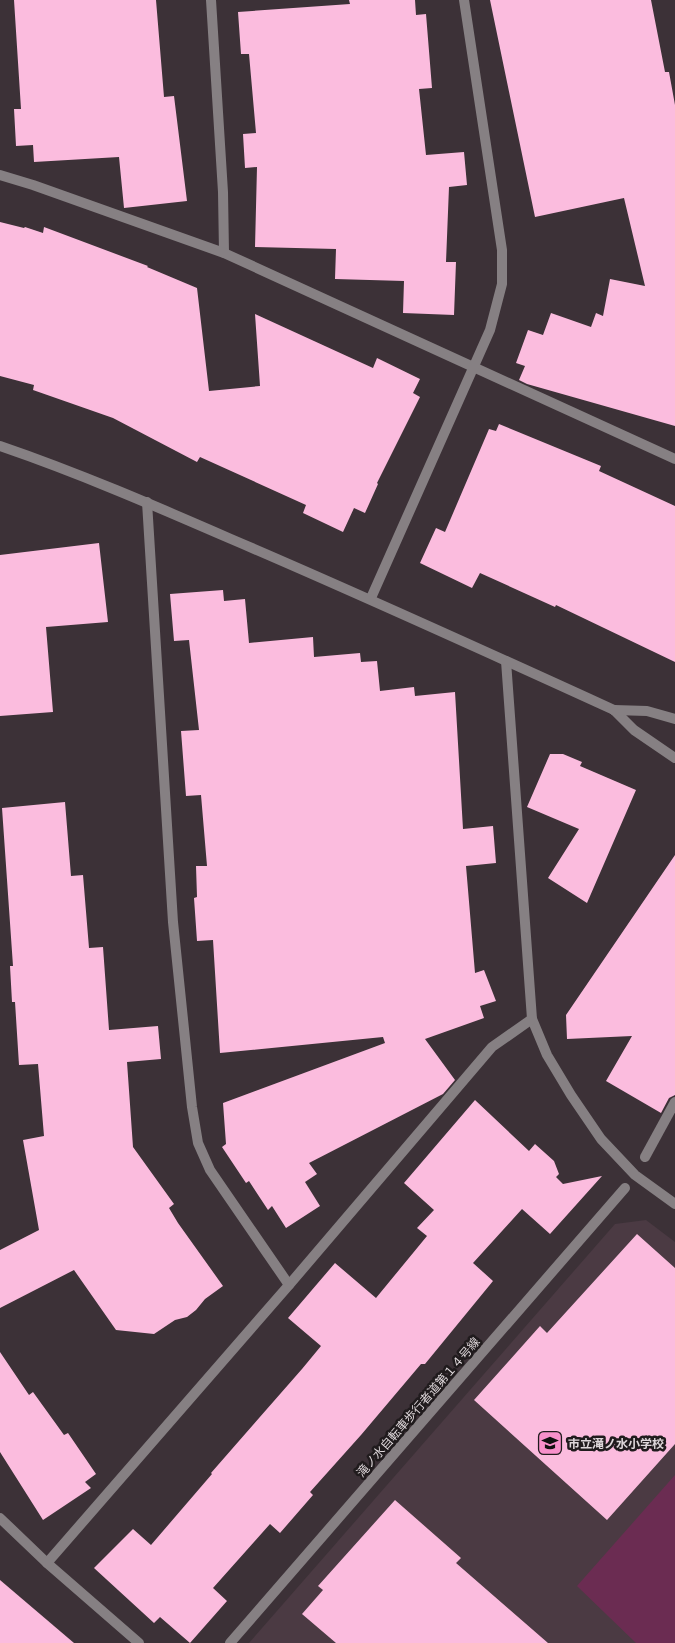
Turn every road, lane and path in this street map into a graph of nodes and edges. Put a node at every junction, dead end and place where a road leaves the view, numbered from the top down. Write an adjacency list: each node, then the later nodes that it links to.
1 (211, 0): 4 (street)
2 (464, 0): 5 (street)
3 (0, 175): 4 (street)
4 (224, 253): 5 (street)
5 (474, 367): 7 (street); 9 (street)
6 (0, 446): 8 (street)
7 (675, 460)
8 (147, 502): 9 (street); 19 (street)
9 (371, 598): 10 (street)
10 (506, 661): 11 (street); 14 (street)
11 (614, 710): 12 (street); 13 (street)
12 (675, 719)
13 (675, 758)
14 (532, 1019): 18 (street); 19 (street)
15 (675, 1102): 16 (street)
16 (645, 1157)
17 (626, 1188): 23 (street, 滝ノ水自転車歩行者道第１４号線)
18 (675, 1204)
19 (289, 1285): 21 (street)
20 (0, 1518): 21 (street)
21 (47, 1563): 22 (street)
22 (139, 1643)
23 (230, 1643)

